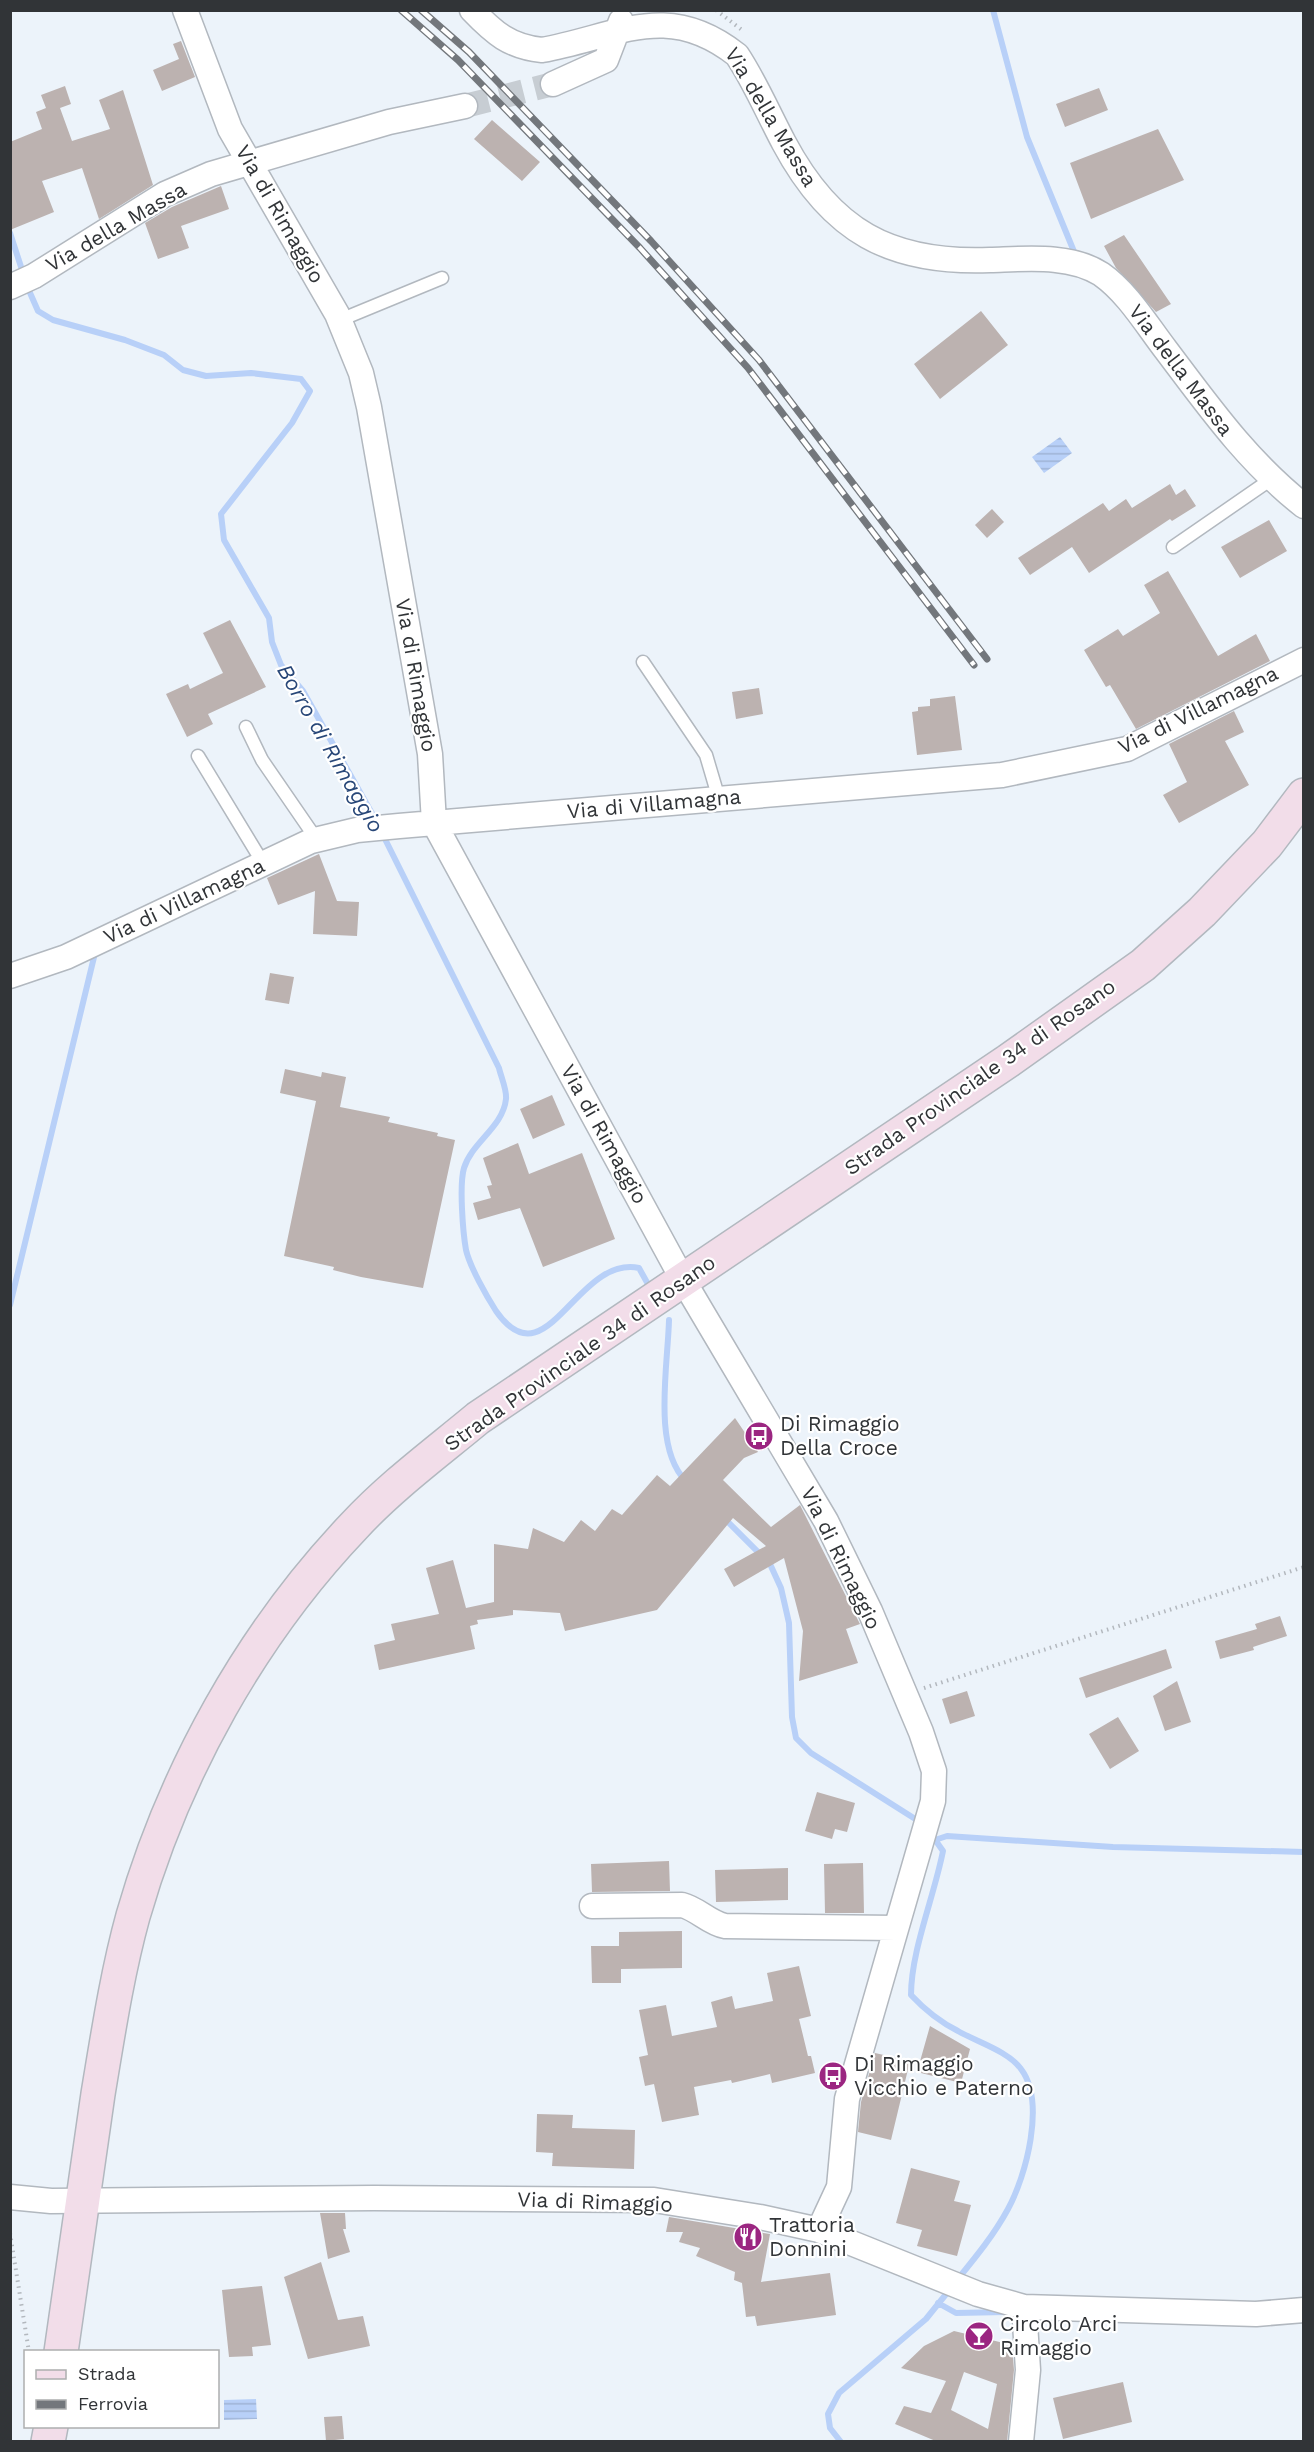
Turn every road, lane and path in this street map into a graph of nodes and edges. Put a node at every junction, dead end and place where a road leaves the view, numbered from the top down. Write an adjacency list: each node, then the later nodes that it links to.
1 (185, 10): 8 (street, Via di Rimaggio)
2 (472, 10): 4 (street, Via della Massa)
3 (716, 10): 5 (path)
4 (621, 21): 6 (street); 12 (street, Via della Massa)
5 (747, 33)
6 (553, 84)
7 (465, 106): 8 (street, Via della Massa)
8 (251, 161): 10 (street, Via della Massa); 11 (street, Via di Rimaggio)
9 (442, 278): 11 (lane)
10 (10, 287)
11 (340, 320): 21 (street, Via di Rimaggio)
12 (1270, 480): 13 (street, Via della Massa); 14 (lane)
13 (1304, 506)
14 (1173, 547)
15 (1304, 660): 20 (street, Via di Villamagna)
16 (643, 662): 20 (lane)
17 (246, 727): 22 (lane)
18 (198, 756): 23 (lane)
19 (1304, 795): 25 (main road, Strada Provinciale 34 di Rosano)
20 (719, 799): 21 (street, Via di Villamagna)
21 (434, 823): 22 (street, Via di Villamagna); 25 (street, Via di Rimaggio)
22 (317, 840): 23 (street, Via di Villamagna)
23 (263, 863): 24 (street, Via di Villamagna)
24 (10, 976)
25 (678, 1284): 27 (street, Via di Rimaggio); 31 (main road, Strada Provinciale 34 di Rosano)
26 (1304, 1567): 27 (path)
27 (903, 1694): 29 (street, Via di Rimaggio)
28 (592, 1906): 29 (street)
29 (896, 1928): 32 (street, Via di Rimaggio)
30 (10, 2197): 31 (street, Via di Rimaggio)
31 (82, 2200): 32 (street, Via di Rimaggio); 37 (main road, Strada Provinciale 34 di Rosano)
32 (819, 2230): 34 (street)
33 (10, 2233): 36 (path)
34 (1024, 2307): 35 (street); 38 (street)
35 (1304, 2310)
36 (29, 2350)
37 (61, 2350)
38 (1021, 2442)

